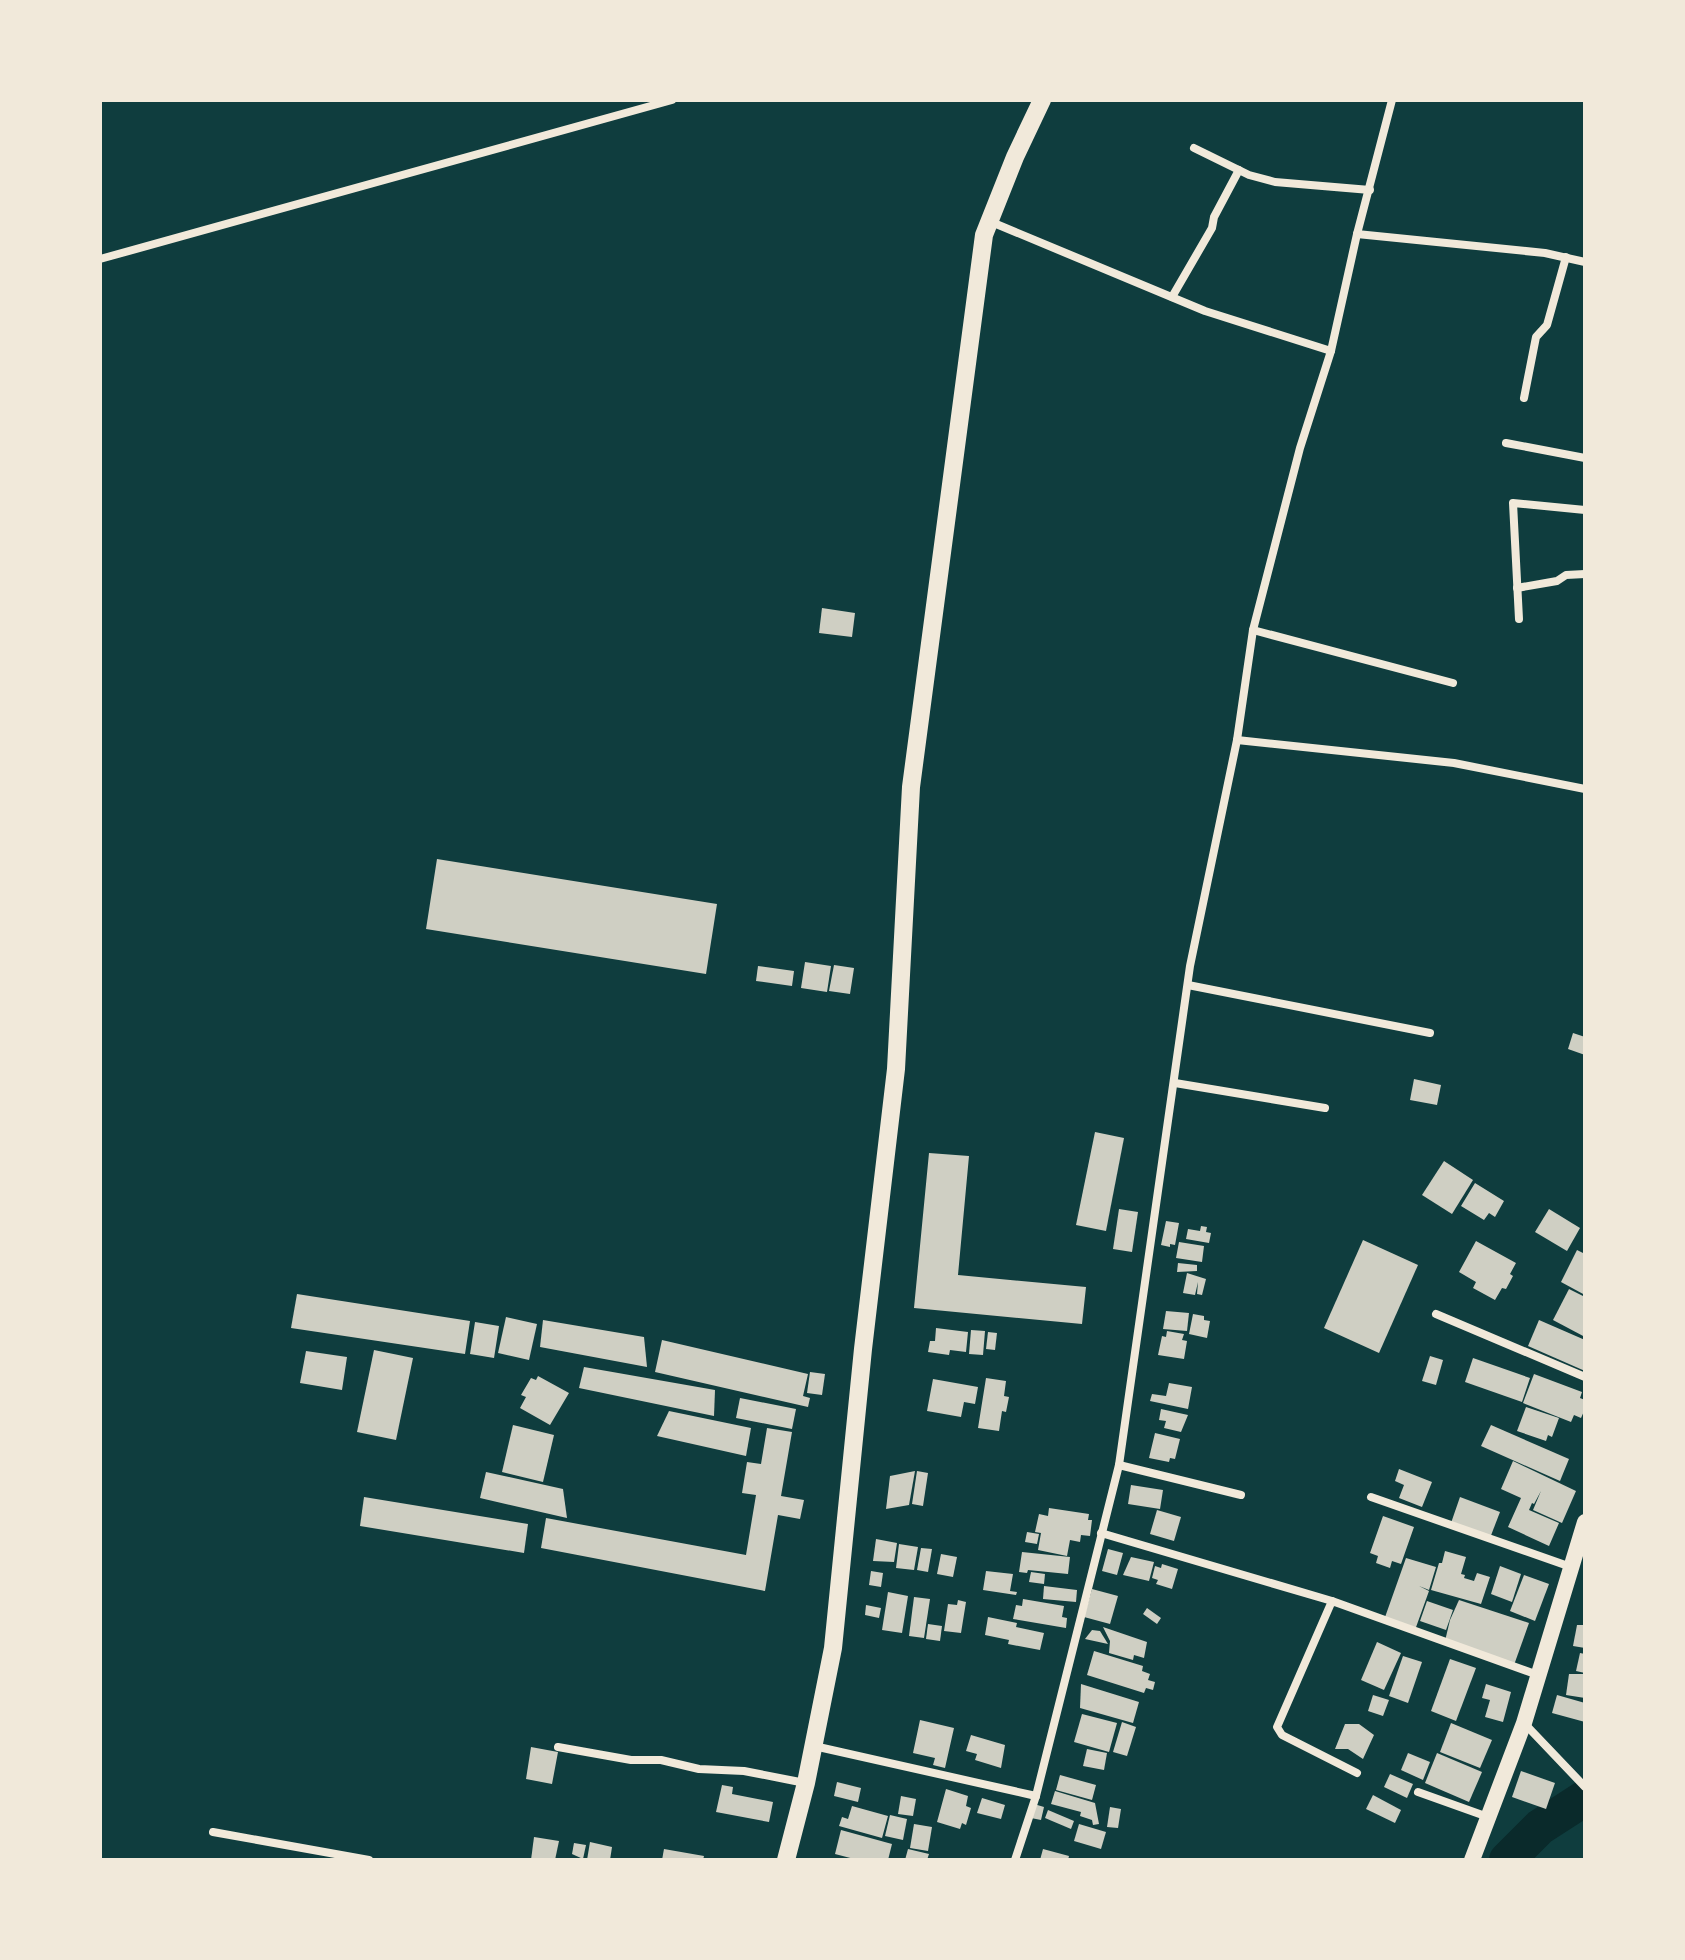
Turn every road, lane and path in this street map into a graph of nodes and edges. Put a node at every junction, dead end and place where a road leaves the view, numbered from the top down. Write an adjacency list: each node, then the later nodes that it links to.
1 (672, 100): 10 (street)
2 (1042, 100): 7 (main road)
3 (1392, 100): 6 (street)
4 (1194, 148): 5 (street)
5 (1239, 170): 6 (street); 12 (street)
6 (1370, 190): 8 (street)
7 (988, 221): 12 (street); 40 (main road)
8 (1357, 234): 9 (street); 13 (street)
9 (1566, 257): 11 (street); 14 (street)
10 (100, 259)
11 (1585, 262)
12 (1172, 297): 13 (street)
13 (1331, 351): 21 (street)
14 (1524, 398)
15 (1506, 443): 16 (street)
16 (1585, 458)
17 (1585, 510): 19 (street)
18 (1585, 574): 19 (street)
19 (1517, 588): 20 (street)
20 (1519, 619)
21 (1253, 630): 22 (street); 23 (street)
22 (1453, 683)
23 (1237, 740): 24 (street); 25 (street)
24 (1585, 789)
25 (1188, 985): 26 (street); 27 (street)
26 (1430, 1033)
27 (1175, 1083): 28 (street); 31 (street)
28 (1325, 1108)
29 (1436, 1314): 30 (street)
30 (1585, 1377)
31 (1119, 1465): 32 (street); 35 (street)
32 (1241, 1495)
33 (1371, 1497): 36 (street)
34 (1585, 1522): 36 (main road)
35 (1101, 1533): 37 (street); 46 (street)
36 (1571, 1567): 38 (main road)
37 (1332, 1601): 38 (street); 42 (street)
38 (1538, 1675): 39 (main road)
39 (1524, 1723): 44 (street); 47 (main road)
40 (814, 1746): 43 (main road); 46 (street)
41 (558, 1747): 43 (street)
42 (1357, 1773)
43 (806, 1783): 51 (main road)
44 (1585, 1787)
45 (1418, 1792): 47 (street)
46 (1036, 1796): 52 (street)
47 (1488, 1817): 49 (main road)
48 (213, 1832): 50 (street)
49 (1474, 1855)
50 (369, 1860)
51 (786, 1860)
52 (1015, 1860)

